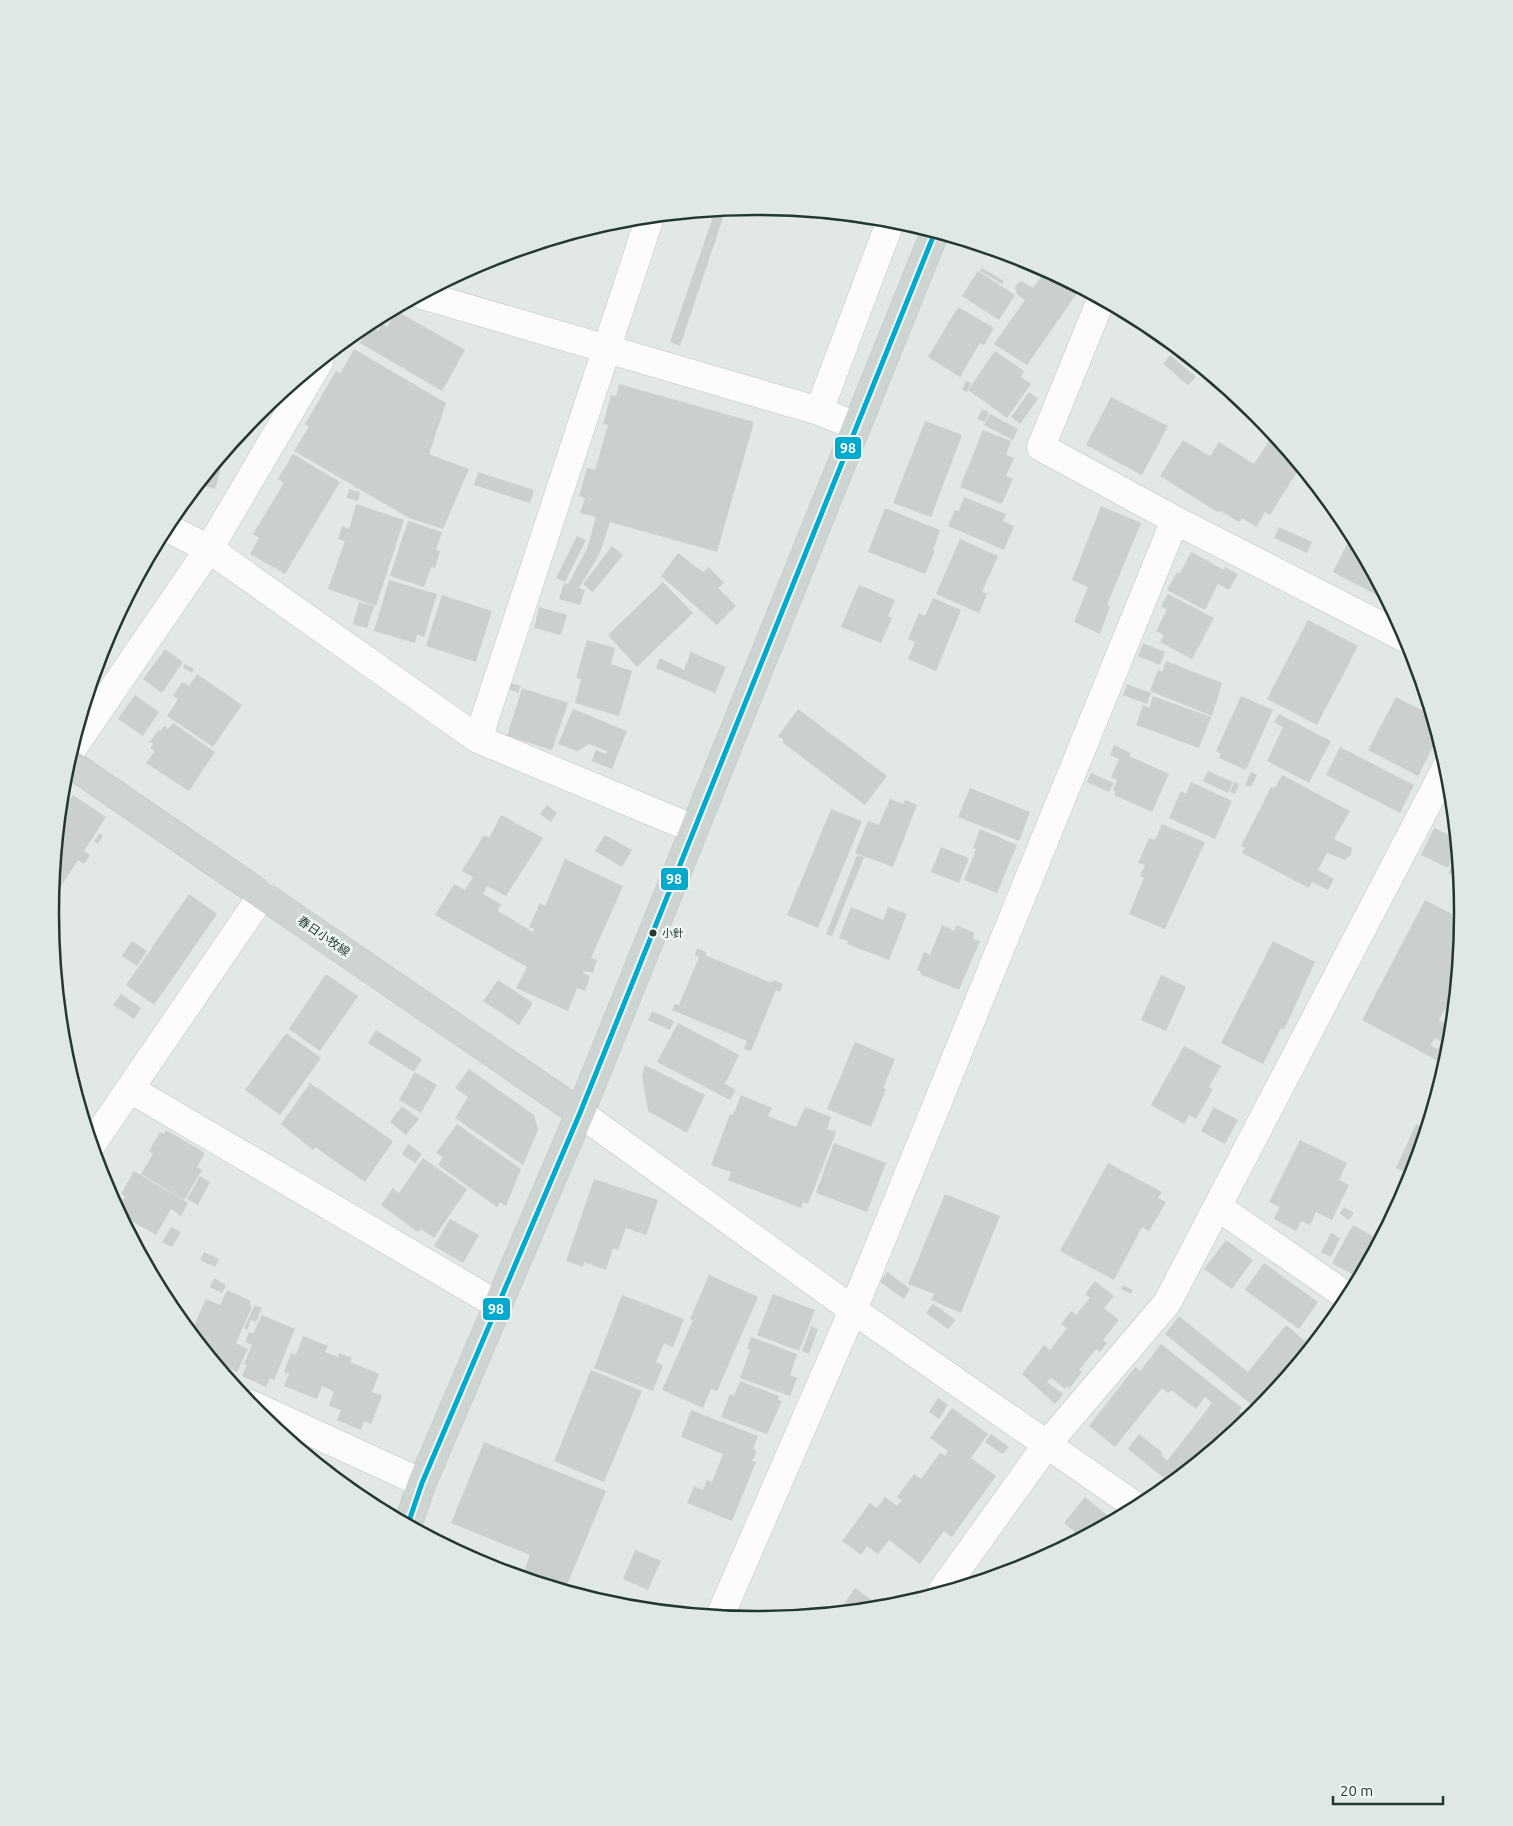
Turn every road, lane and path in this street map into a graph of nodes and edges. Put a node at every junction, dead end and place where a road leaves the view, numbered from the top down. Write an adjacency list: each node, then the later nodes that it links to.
1 (648, 224): 6 (street)
2 (888, 228): 8 (street)
3 (933, 238): 9 (main road)
4 (429, 297): 6 (street)
5 (1099, 306): 10 (street)
6 (605, 349): 8 (street); 15 (street)
7 (312, 375): 12 (street)
8 (819, 411): 9 (street)
9 (856, 426): 18 (main road)
10 (1175, 520): 13 (street); 26 (street)
11 (173, 530): 12 (street)
12 (209, 549): 14 (street); 15 (street)
13 (1395, 633)
14 (83, 733)
15 (478, 739): 18 (street)
16 (75, 766): 19 (main road, 春日小牧線)
17 (1441, 777): 23 (street)
18 (694, 829): 21 (main road)
19 (263, 894): 20 (street); 21 (main road, 春日小牧線)
20 (130, 1089): 22 (street); 25 (street)
21 (580, 1113): 25 (main road); 26 (street)
22 (96, 1138)
23 (1218, 1207): 24 (street); 28 (street)
24 (1342, 1293)
25 (498, 1305): 29 (main road)
26 (853, 1310): 28 (street); 33 (street)
27 (271, 1414): 29 (street)
28 (1048, 1443): 30 (street); 32 (street)
29 (422, 1483): 31 (main road)
30 (1130, 1502)
31 (410, 1518)
32 (947, 1584)
33 (723, 1610)

